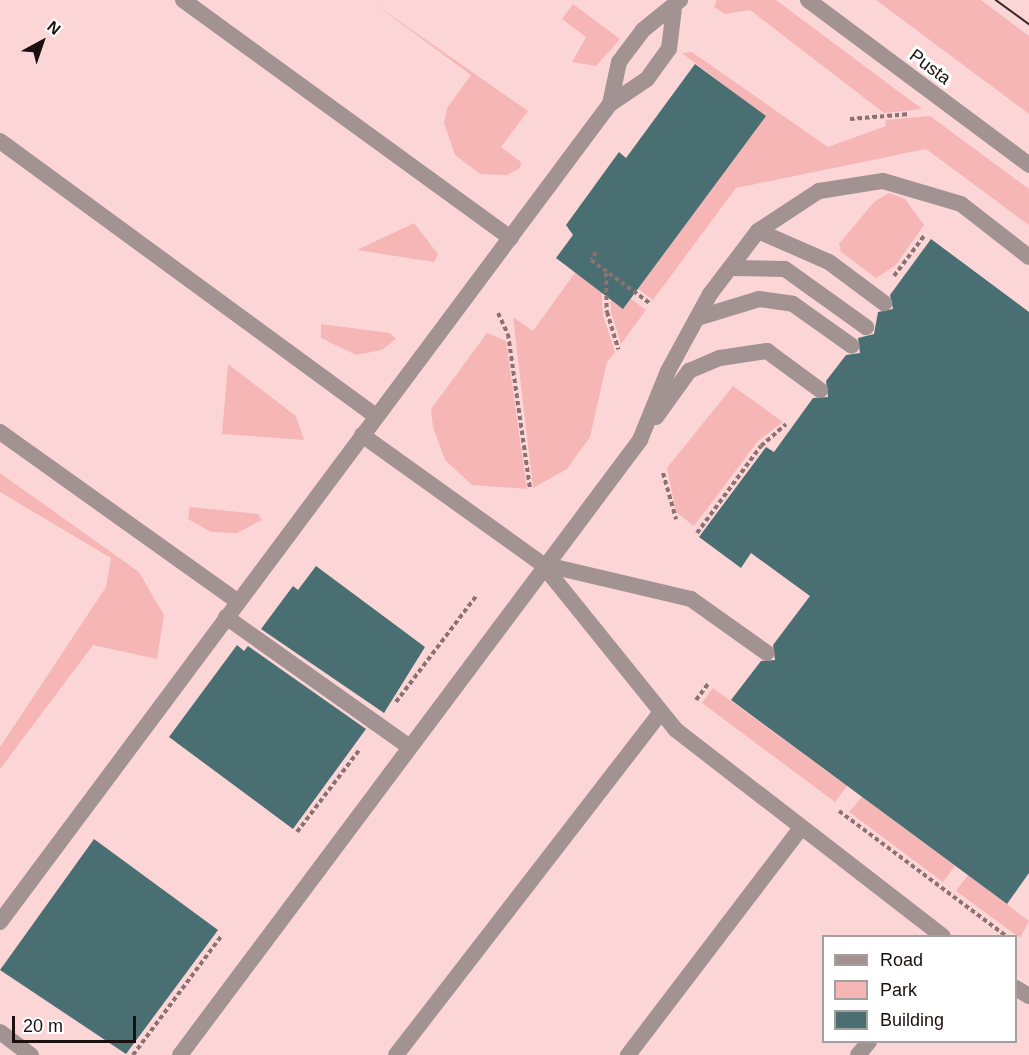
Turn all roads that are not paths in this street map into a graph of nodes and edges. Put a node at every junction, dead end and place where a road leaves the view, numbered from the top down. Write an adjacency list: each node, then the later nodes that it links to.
1 (183, 0): 8 (street)
2 (808, 0): 6 (street, Pusta)
3 (677, 5): 4 (street); 4 (street)
4 (610, 104): 8 (street)
5 (0, 141): 16 (street)
6 (1029, 165)
7 (758, 231): 9 (street); 10 (street); 11 (street)
8 (511, 238): 16 (street)
9 (1029, 257)
10 (730, 268): 12 (street); 13 (street)
11 (884, 303)
12 (697, 318): 14 (street); 19 (street)
13 (866, 327)
14 (852, 346)
15 (820, 390): 19 (street)
16 (376, 416): 18 (street)
17 (0, 432): 21 (street)
18 (362, 435): 20 (street); 21 (street)
19 (640, 440): 20 (street)
20 (542, 564): 23 (street); 24 (street); 25 (street)
21 (238, 602): 22 (street)
22 (226, 617): 25 (street); 27 (street)
23 (767, 653)
24 (660, 713): 26 (street); 33 (street)
25 (408, 746): 32 (street)
26 (800, 829): 28 (street); 34 (street)
27 (0, 922)
28 (942, 935)
29 (0, 1032): 31 (street)
30 (867, 1043): 35 (street)
31 (31, 1055)
32 (180, 1055)
33 (396, 1055)
34 (628, 1055)
35 (858, 1055)

